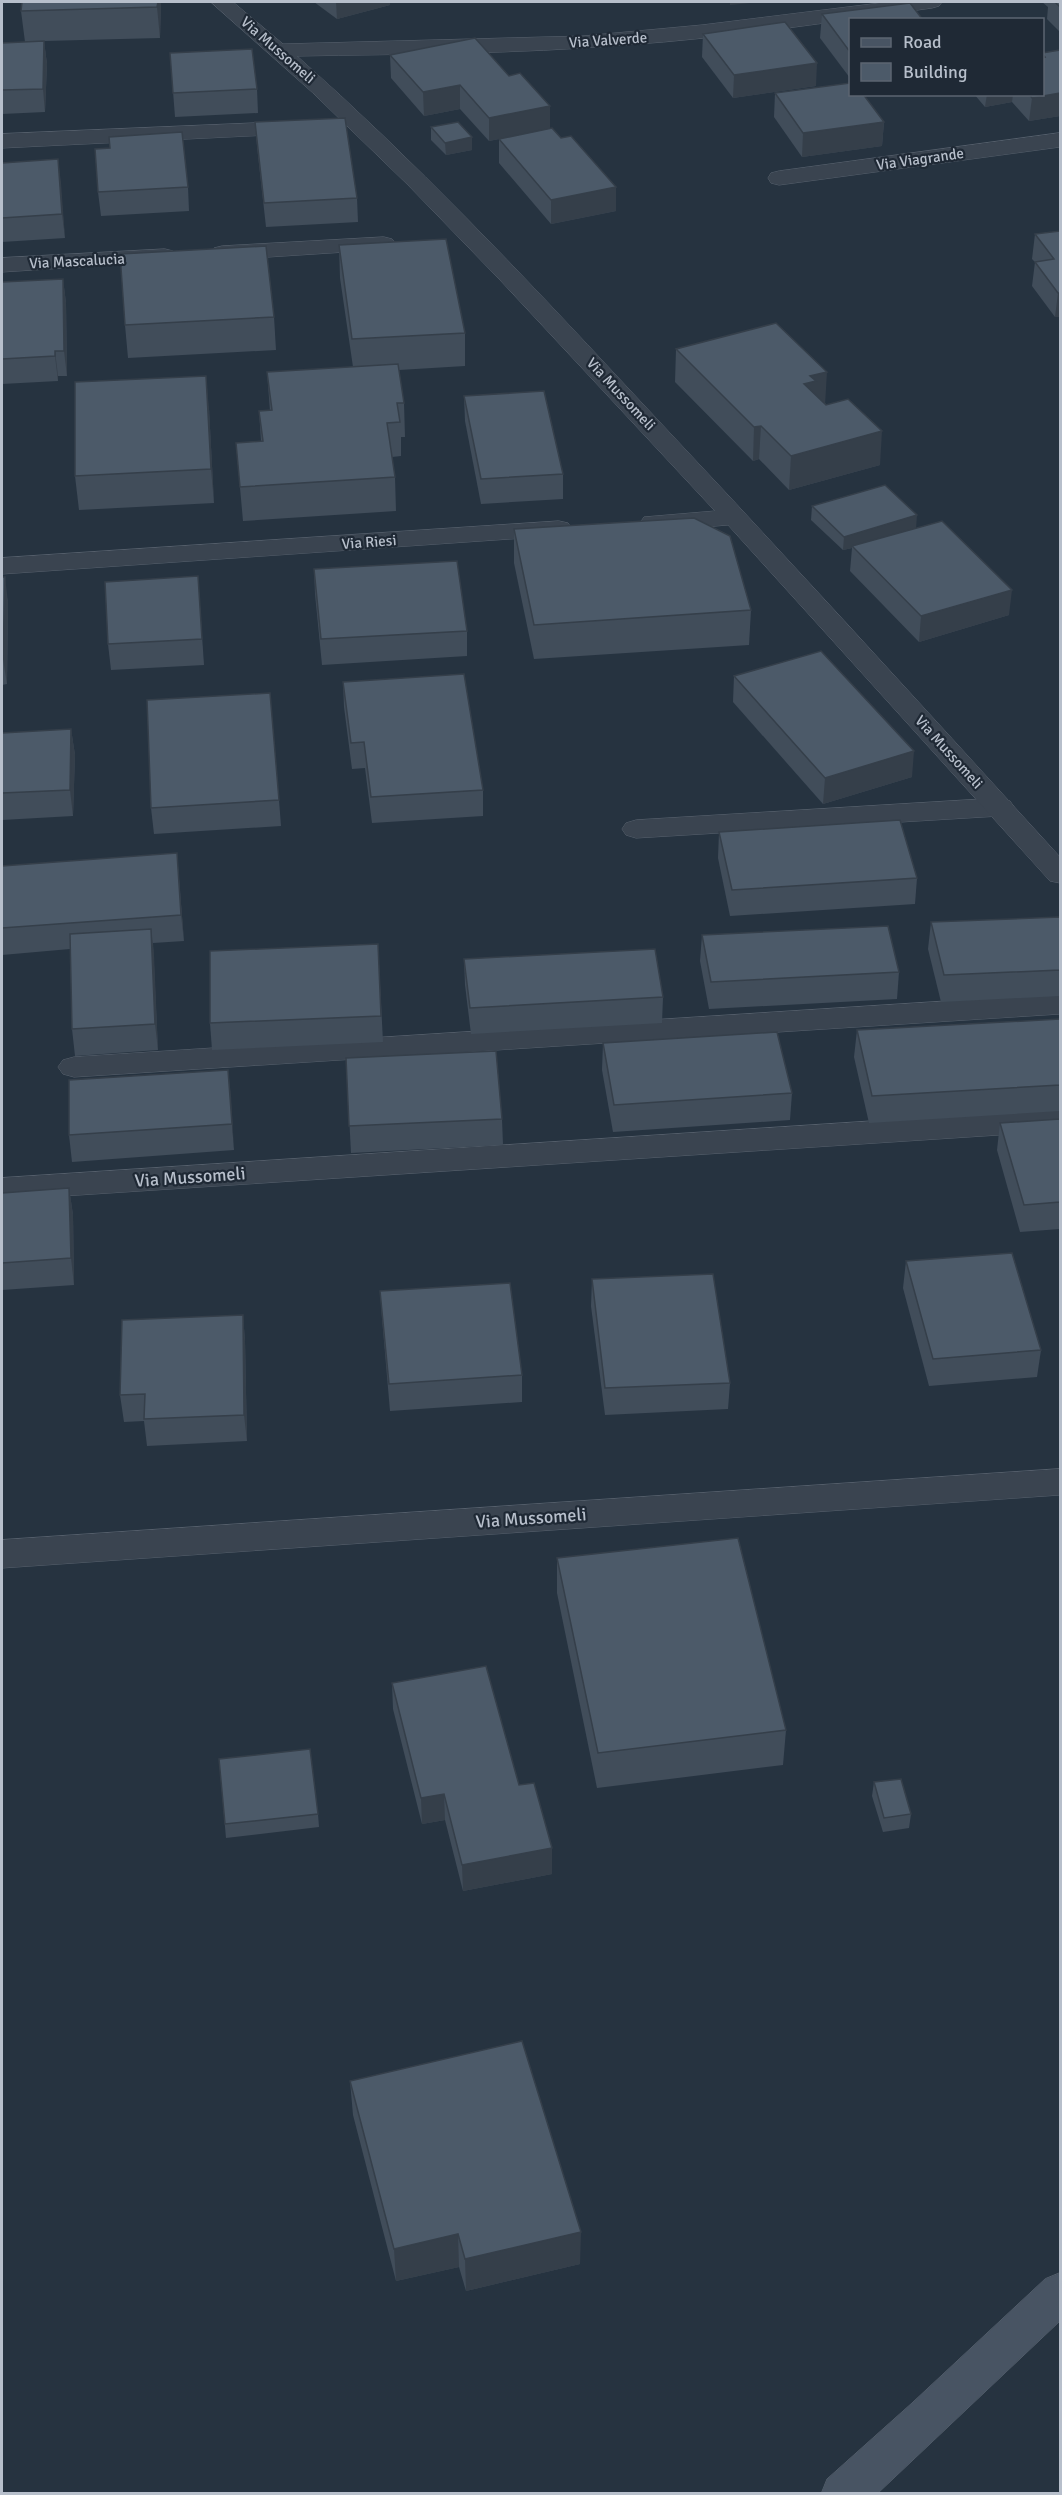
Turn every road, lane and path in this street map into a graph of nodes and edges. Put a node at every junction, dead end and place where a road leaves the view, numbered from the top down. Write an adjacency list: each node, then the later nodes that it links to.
1 (221, 2): 3 (street, Via Mussomeli)
2 (932, 2): 3 (street, Via Valverde)
3 (281, 50): 4 (street, Via Mussomeli)
4 (341, 127): 6 (street); 8 (street, Via Mussomeli)
5 (1060, 140): 7 (street, Via Viagrande)
6 (2, 141)
7 (779, 178)
8 (475, 239): 9 (street); 12 (street, Via Mussomeli)
9 (440, 241)
10 (404, 243): 11 (street, Via Mascalucia)
11 (2, 265)
12 (736, 517): 13 (street); 16 (street, Via Mussomeli)
13 (629, 524)
14 (582, 528): 15 (street, Via Riesi)
15 (2, 566)
16 (1000, 807): 17 (street, Via Mussomeli); 18 (street, Via Mussomeli)
17 (636, 829)
18 (1060, 874)
19 (1060, 1004): 20 (street)
20 (74, 1067)
21 (1060, 1120): 22 (street, Via Mussomeli)
22 (2, 1189)
23 (1060, 1482): 24 (street, Via Mussomeli)
24 (2, 1554)
25 (1060, 2293): 26 (street)
26 (843, 2493)

